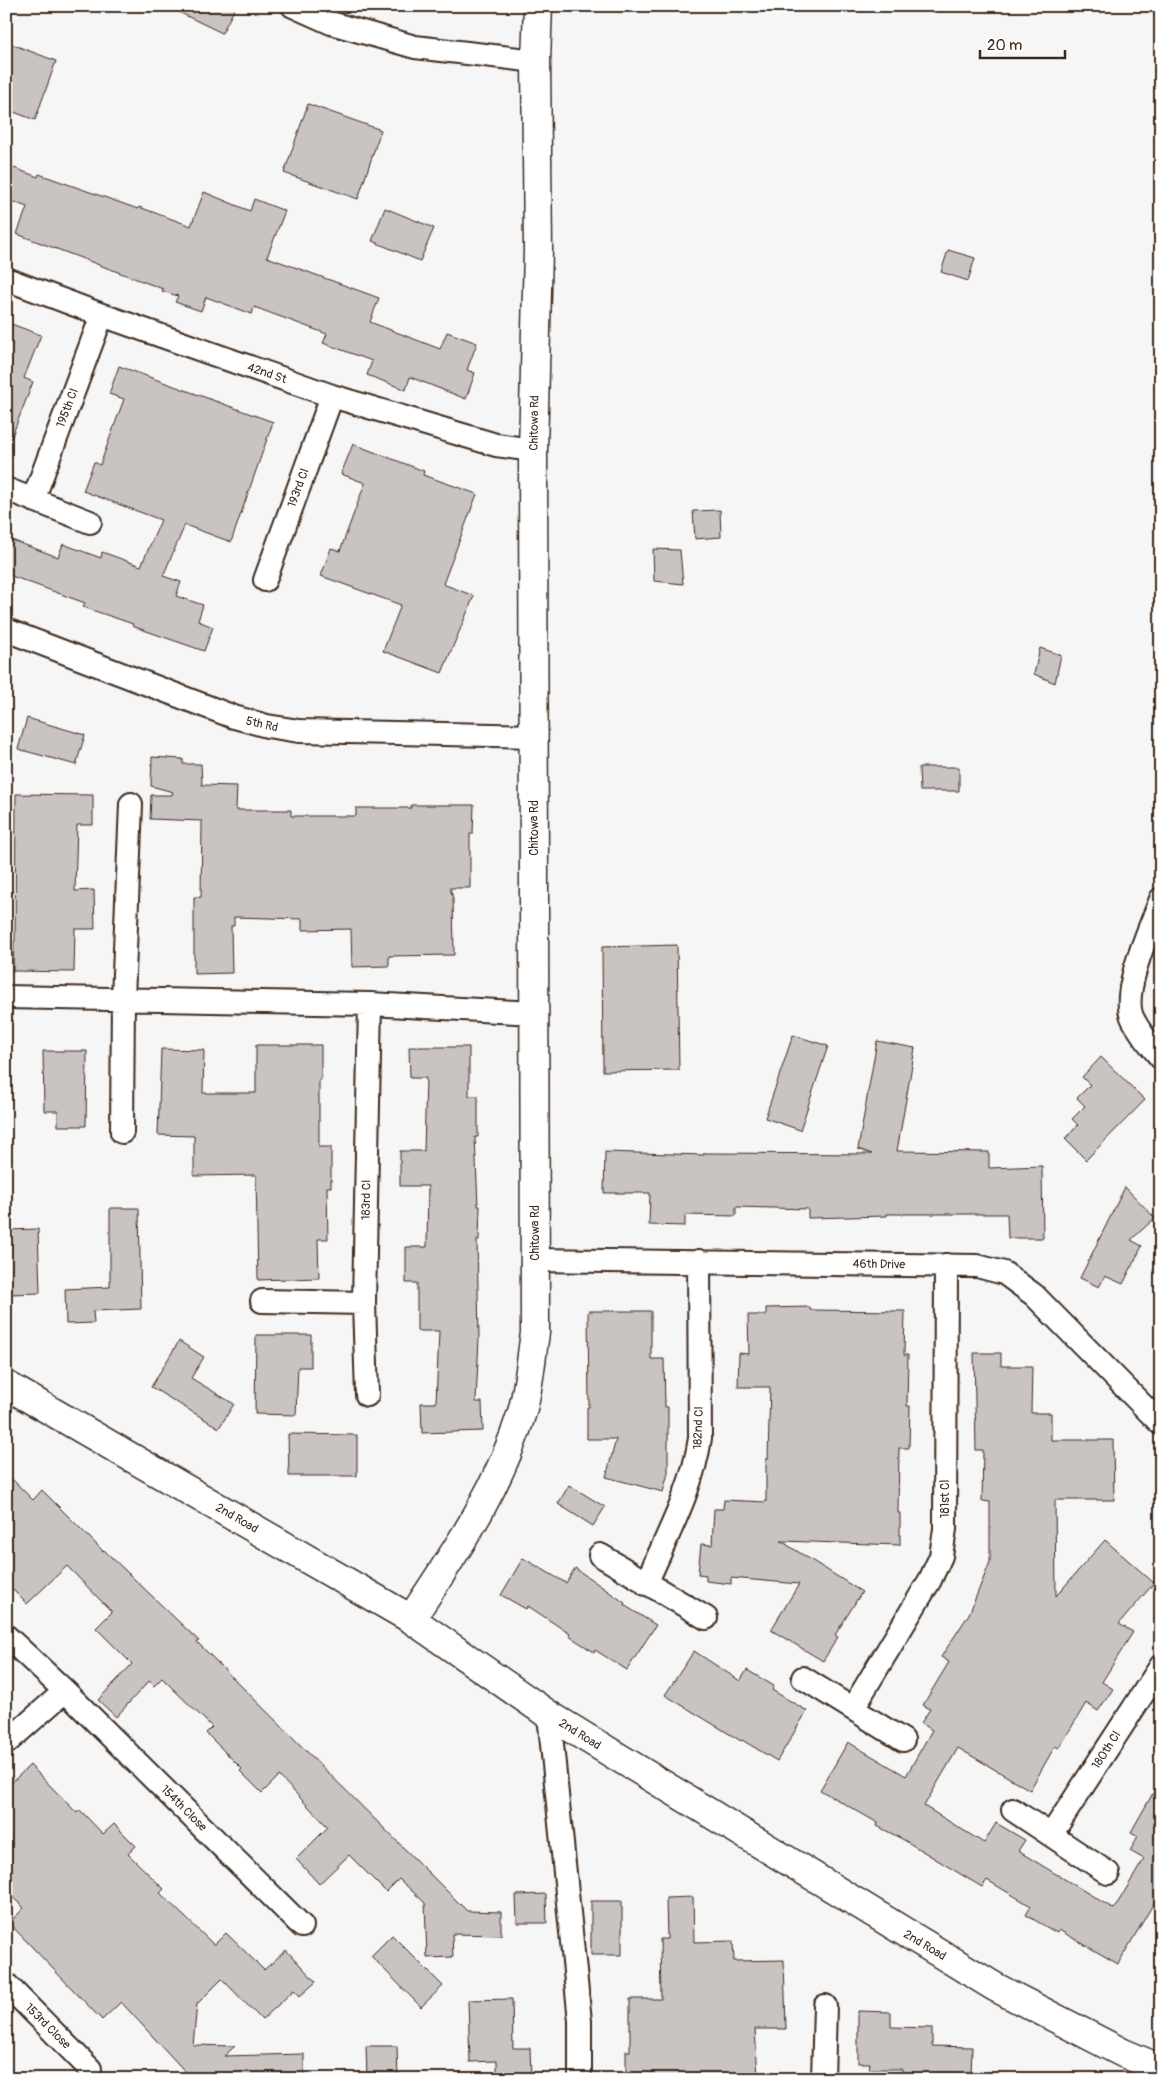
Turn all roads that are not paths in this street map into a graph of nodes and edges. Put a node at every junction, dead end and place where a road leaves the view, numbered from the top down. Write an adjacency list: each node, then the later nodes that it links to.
1 (293, 6): 3 (street)
2 (538, 6): 3 (street, Chitowa Rd)
3 (536, 61): 7 (street, Chitowa Rd)
4 (6, 279): 5 (street, 42nd St)
5 (102, 316): 6 (street, 42nd St); 9 (street, 195th Cl)
6 (332, 396): 7 (street, 42nd St); 11 (street, 193rd Cl)
7 (533, 450): 13 (street, Chitowa Rd)
8 (6, 490): 9 (street)
9 (33, 500): 10 (street)
10 (90, 522)
11 (265, 580)
12 (6, 630): 13 (street, 5th Rd)
13 (534, 736): 19 (street, Chitowa Rd)
14 (131, 804): 17 (street)
15 (1161, 899): 20 (street)
16 (6, 997): 17 (street)
17 (123, 998): 18 (street); 21 (street)
18 (370, 1004): 19 (street); 26 (street, 183rd Cl)
19 (534, 1013): 22 (street, Chitowa Rd)
20 (1161, 1058)
21 (122, 1132)
22 (535, 1260): 23 (street, 46th Drive); 33 (street, Chitowa Rd)
23 (699, 1262): 24 (street, 46th Drive); 31 (street, 182nd Cl)
24 (946, 1265): 29 (street, 46th Drive); 38 (street, 181st Cl)
25 (262, 1301): 26 (street)
26 (364, 1303): 28 (street, 183rd Cl)
27 (6, 1385): 33 (street, 2nd Road)
28 (367, 1395)
29 (1161, 1424)
30 (600, 1556): 31 (street)
31 (646, 1584): 32 (street)
32 (706, 1618)
33 (411, 1619): 39 (street, 2nd Road)
34 (6, 1636): 37 (street, 154th Close)
35 (1161, 1666): 43 (street, 180th Cl)
36 (803, 1678): 38 (street)
37 (65, 1691): 41 (street); 45 (street, 154th Close)
38 (853, 1708): 40 (street)
39 (549, 1714): 49 (street, 2nd Road); 50 (street)
40 (903, 1740)
41 (6, 1743)
42 (1012, 1810): 43 (street)
43 (1051, 1835): 44 (street)
44 (1108, 1873)
45 (302, 1926)
46 (6, 1984): 48 (street, 153rd Close)
47 (825, 2006): 51 (street)
48 (90, 2069)
49 (1161, 2069)
50 (580, 2079)
51 (823, 2079)

